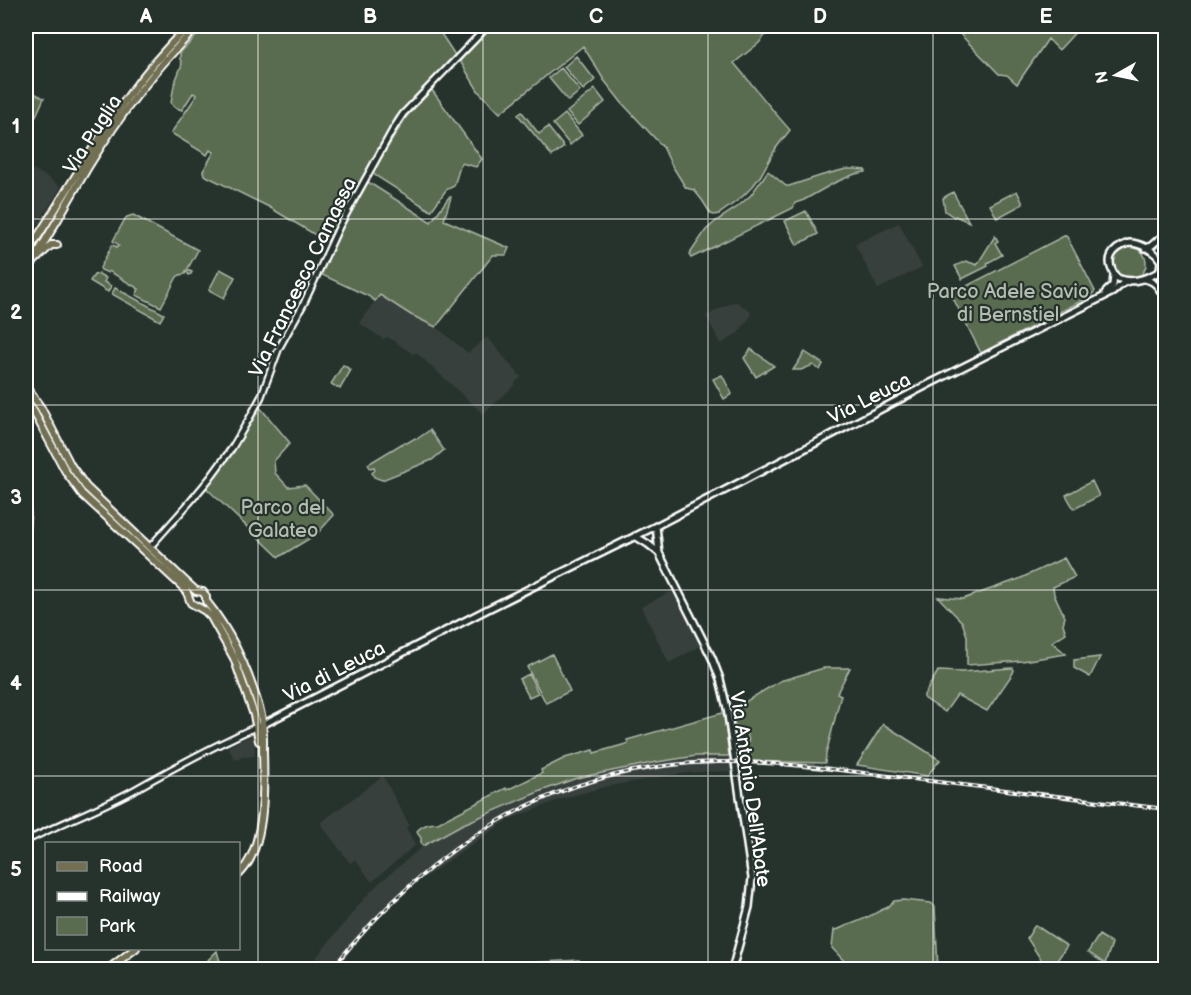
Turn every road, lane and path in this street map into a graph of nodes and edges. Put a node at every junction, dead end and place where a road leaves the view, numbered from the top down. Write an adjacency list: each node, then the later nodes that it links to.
1 (189, 26): 7 (main road, Via Puglia)
2 (198, 26): 10 (main road, Via Puglia)
3 (488, 26): 23 (street, Via Francesco Camassa)
4 (1163, 235): 6 (main road); 8 (main road)
5 (57, 245): 10 (main road)
6 (1145, 248): 8 (main road); 12 (main road)
7 (26, 253)
8 (1157, 255): 9 (street); 11 (main road)
9 (1166, 260)
10 (27, 267)
11 (1164, 270): 13 (main road); 14 (street); 16 (street)
12 (1114, 275): 15 (main road); 17 (main road, Via Leuca)
13 (1140, 279): 15 (main road); 18 (street)
14 (1166, 280)
15 (1129, 281): 17 (main road, Via Leuca)
16 (1166, 286)
17 (1098, 299): 21 (main road, Via Leuca)
18 (1166, 301)
19 (26, 387): 23 (main road)
20 (26, 399): 26 (main road)
21 (656, 526): 22 (main road, Via di Leuca); 24 (main road, Via Antonio Dell'Abate)
22 (635, 537): 24 (main road, Via Antonio Dell'Abate); 29 (main road, Via di Leuca)
23 (150, 547): 25 (main road)
24 (659, 553): 37 (main road, Via Antonio Dell'Abate)
25 (196, 591): 26 (main road); 27 (main road)
26 (190, 597): 28 (main road)
27 (206, 601): 28 (main road); 29 (main road)
28 (198, 607): 29 (main road)
29 (260, 726): 30 (street, Via di Leuca); 31 (main road); 32 (main road)
30 (26, 842)
31 (240, 868)
32 (240, 873)
33 (133, 950): 35 (main road)
34 (138, 950): 36 (main road)
35 (107, 969)
36 (113, 969)
37 (732, 969)

